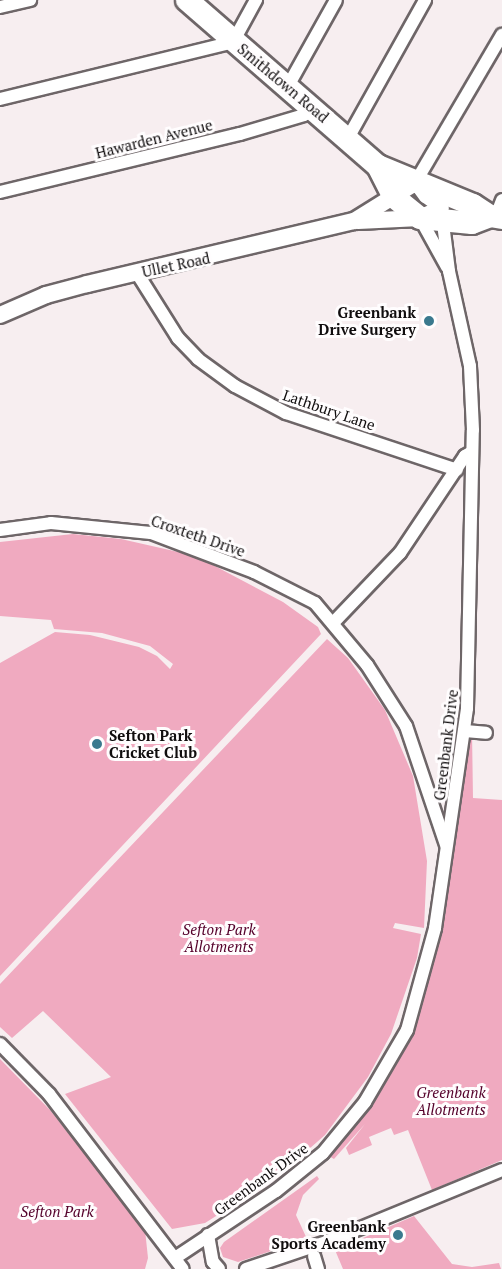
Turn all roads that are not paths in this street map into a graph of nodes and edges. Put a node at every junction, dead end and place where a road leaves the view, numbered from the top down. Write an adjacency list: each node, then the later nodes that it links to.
1 (30, 0): 6 (street)
2 (187, 0): 8 (highway, Smithdown Road)
3 (256, 0): 8 (street)
4 (336, 0): 9 (street)
5 (425, 0): 12 (street)
6 (0, 7)
7 (502, 35): 14 (street)
8 (233, 42): 9 (highway, Smithdown Road); 10 (street)
9 (288, 86): 11 (highway, Smithdown Road)
10 (0, 99)
11 (312, 108): 12 (highway, Smithdown Road); 15 (street, Hawarden Avenue)
12 (348, 138): 13 (highway, Smithdown Road)
13 (378, 166): 14 (highway, Smithdown Road); 16 (highway, Smithdown Road)
14 (415, 183): 16 (main road, Ullet Road); 17 (highway, Smithdown Road); 18 (street)
15 (0, 192)
16 (394, 196): 19 (highway, Smithdown Road); 20 (main road, Ullet Road)
17 (498, 212): 18 (highway, Smithdown Road)
18 (442, 215): 19 (highway, Smithdown Road); 21 (street, Greenbank Drive)
19 (420, 218): 20 (main road, Ullet Road); 21 (street)
20 (354, 221): 22 (main road, Ullet Road)
21 (449, 271): 24 (street, Greenbank Drive)
22 (137, 273): 23 (main road, Ullet Road); 25 (street, Lathbury Lane)
23 (0, 315)
24 (472, 452): 25 (street); 28 (street, Greenbank Drive)
25 (457, 470): 27 (street)
26 (0, 530): 27 (street, Croxteth Drive)
27 (333, 623): 30 (street, Croxteth Drive)
28 (465, 731): 29 (street); 30 (street, Greenbank Drive)
29 (486, 733)
30 (447, 849): 33 (street, Greenbank Drive)
31 (0, 1044): 35 (street)
32 (502, 1170): 38 (street)
33 (208, 1235): 35 (street, Greenbank Drive); 37 (street, Greenbank Drive)
34 (314, 1256): 39 (street)
35 (175, 1258): 36 (street)
36 (183, 1269)
37 (219, 1269)
38 (246, 1269)
39 (318, 1269)

